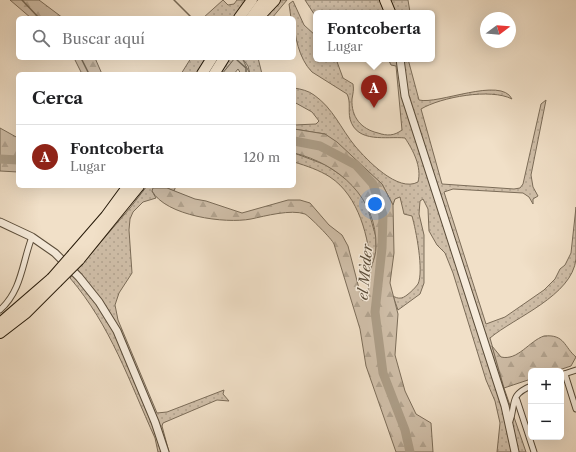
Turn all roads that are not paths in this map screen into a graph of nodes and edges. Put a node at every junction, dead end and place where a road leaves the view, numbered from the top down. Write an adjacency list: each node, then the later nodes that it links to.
1 (252, 0): 4 (highway)
2 (264, 0): 5 (highway)
3 (275, 0): 6 (highway)
4 (240, 16)
5 (252, 16)
6 (260, 16)
7 (211, 60): 10 (highway)
8 (223, 60): 11 (highway)
9 (400, 62): 27 (street)
10 (203, 72)
11 (215, 72)
12 (127, 188): 16 (highway)
13 (137, 188): 16 (highway)
14 (0, 222): 15 (street)
15 (32, 237): 18 (street); 29 (street)
16 (76, 257): 17 (highway, bridge)
17 (54, 280): 19 (highway); 20 (highway)
18 (0, 310)
19 (0, 323)
20 (0, 333)
21 (576, 370): 22 (street)
22 (564, 375)
23 (564, 378): 26 (street)
24 (528, 387): 27 (street)
25 (516, 400): 30 (street)
26 (576, 409)
27 (510, 421): 28 (street)
28 (515, 451)
29 (165, 452)
30 (534, 452)

